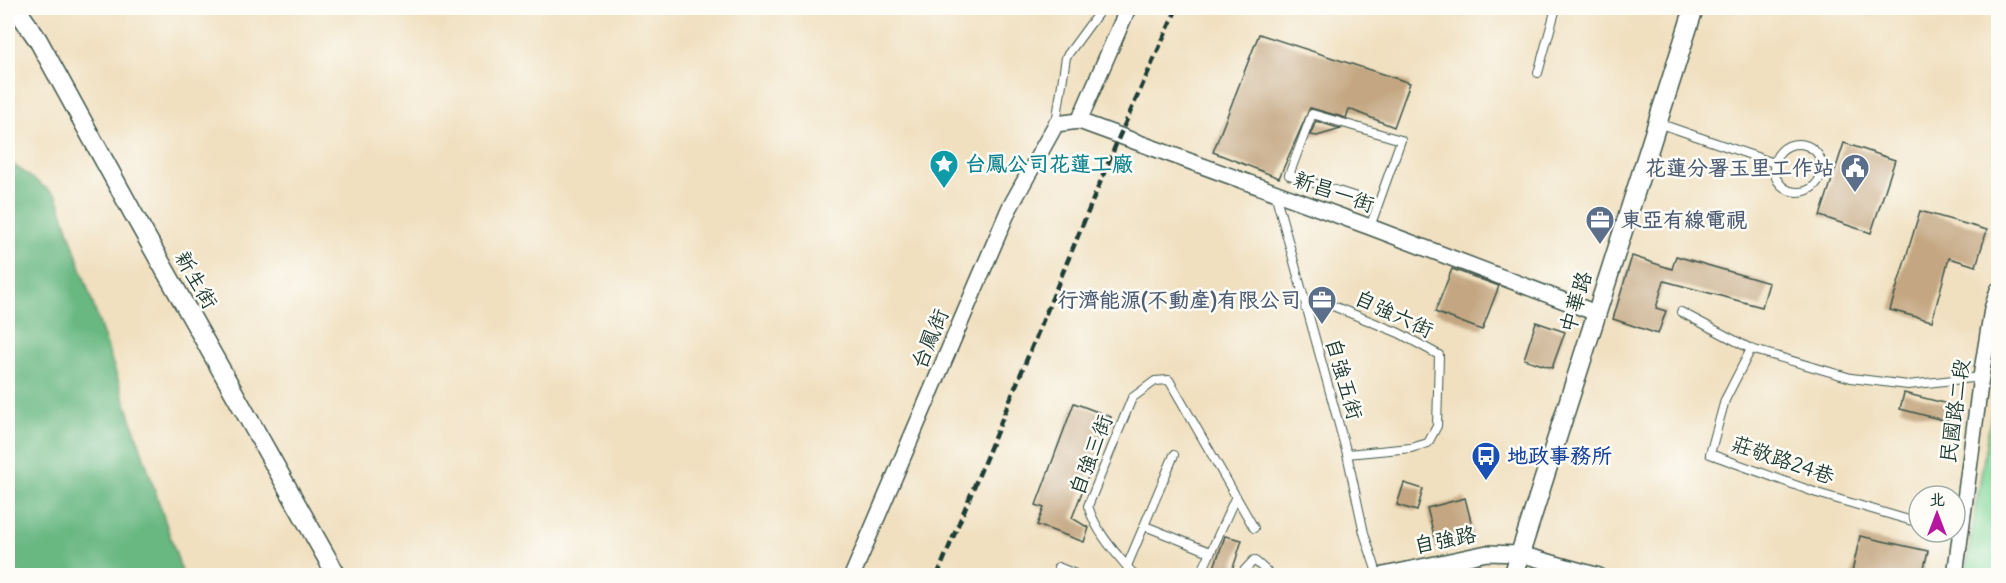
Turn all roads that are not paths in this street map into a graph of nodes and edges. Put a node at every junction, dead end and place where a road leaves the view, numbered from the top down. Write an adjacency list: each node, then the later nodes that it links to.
1 (1102, 8): 9 (lane)
2 (1128, 8): 7 (street)
3 (1556, 8): 6 (lane)
4 (1694, 8): 8 (street, 中華路)
5 (22, 11): 32 (street, 新生街)
6 (1538, 73)
7 (1079, 121): 9 (street, 新昌一街); 11 (street, 新昌一街)
8 (1656, 122): 10 (lane); 17 (street, 中華路)
9 (1056, 124): 33 (street, 台鳳街)
10 (1774, 164): 10 (lane)
11 (1275, 193): 13 (street, 新昌一街); 15 (lane, 自強五街)
12 (1378, 204): 12 (lane); 13 (lane)
13 (1370, 226): 17 (street, 新昌一街)
14 (1998, 290): 19 (street, 民國路二段)
15 (1305, 308): 20 (lane, 自強五街); 20 (lane, 自強六街)
16 (1681, 312): 18 (lane)
17 (1596, 313): 29 (street, 中華路)
18 (1751, 349): 19 (lane); 24 (lane, 莊敬路24巷)
19 (1981, 377): 22 (street, 民國路二段)
20 (1347, 454): 39 (lane, 自強五街)
21 (1174, 455): 25 (lane)
22 (1963, 484)
23 (1236, 496): 26 (lane); 28 (lane); 30 (lane, 自強三街)
24 (1907, 519)
25 (1145, 526): 28 (lane); 30 (lane)
26 (1254, 528)
27 (1955, 544): 42 (street, 民國路二段)
28 (1210, 552): 36 (lane)
29 (1520, 555): 39 (street, 自強路); 40 (street, 中華路); 41 (street, 自強路)
30 (1127, 566): 35 (lane, 自強三街)
31 (1058, 567): 34 (lane)
32 (338, 576)
33 (852, 576)
34 (1080, 576)
35 (1135, 576)
36 (1200, 576)
37 (1245, 576): 38 (lane)
38 (1272, 576)
39 (1378, 576)
40 (1513, 576)
41 (1599, 576)
42 (1955, 576)

